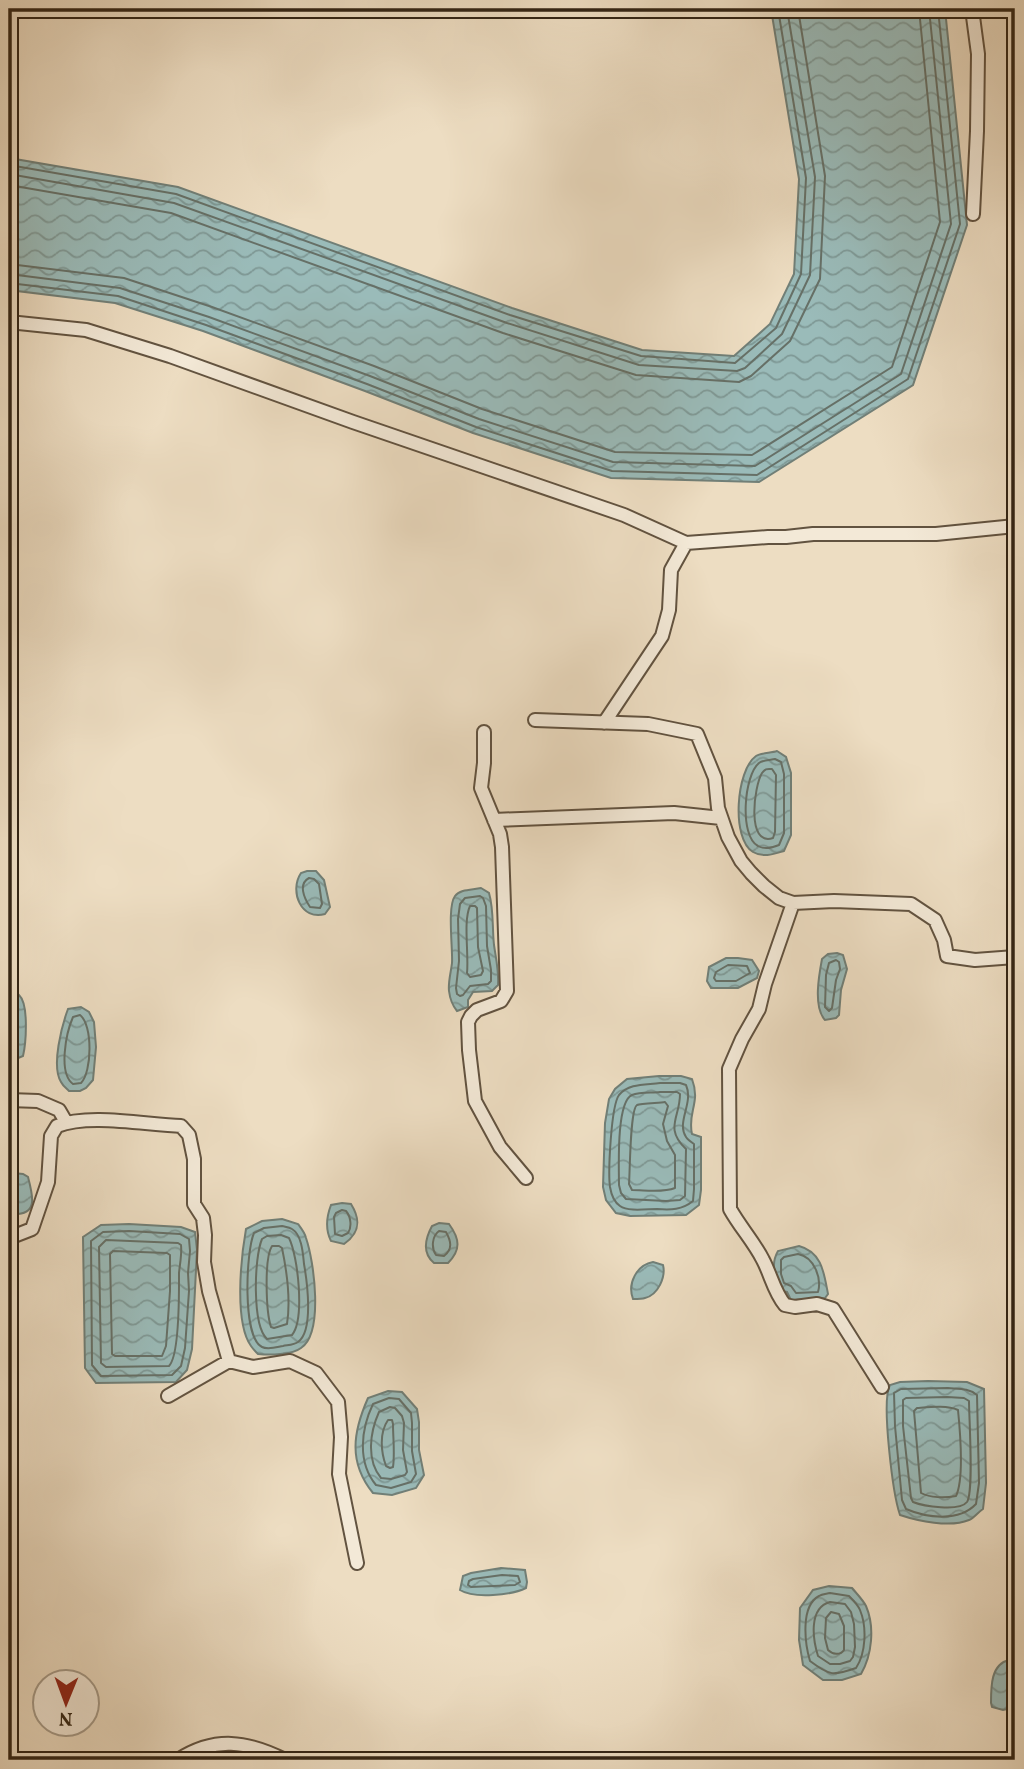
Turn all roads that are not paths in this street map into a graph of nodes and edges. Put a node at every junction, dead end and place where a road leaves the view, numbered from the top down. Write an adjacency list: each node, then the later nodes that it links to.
1 (972, 9): 2 (street)
2 (973, 214)
3 (9, 322): 5 (street)
4 (1015, 526): 5 (street)
5 (686, 543): 7 (street)
6 (535, 720): 7 (street)
7 (604, 723): 9 (street)
8 (484, 732): 10 (street)
9 (721, 818): 10 (street); 11 (street)
10 (494, 820): 15 (street)
11 (793, 903): 12 (street); 18 (street)
12 (1015, 957)
13 (9, 1100): 14 (street)
14 (66, 1122): 16 (street); 17 (street)
15 (526, 1178)
16 (9, 1238)
17 (229, 1361): 19 (street); 20 (street)
18 (882, 1387)
19 (168, 1396)
20 (357, 1563)
21 (178, 1760): 22 (street)
22 (285, 1760)

